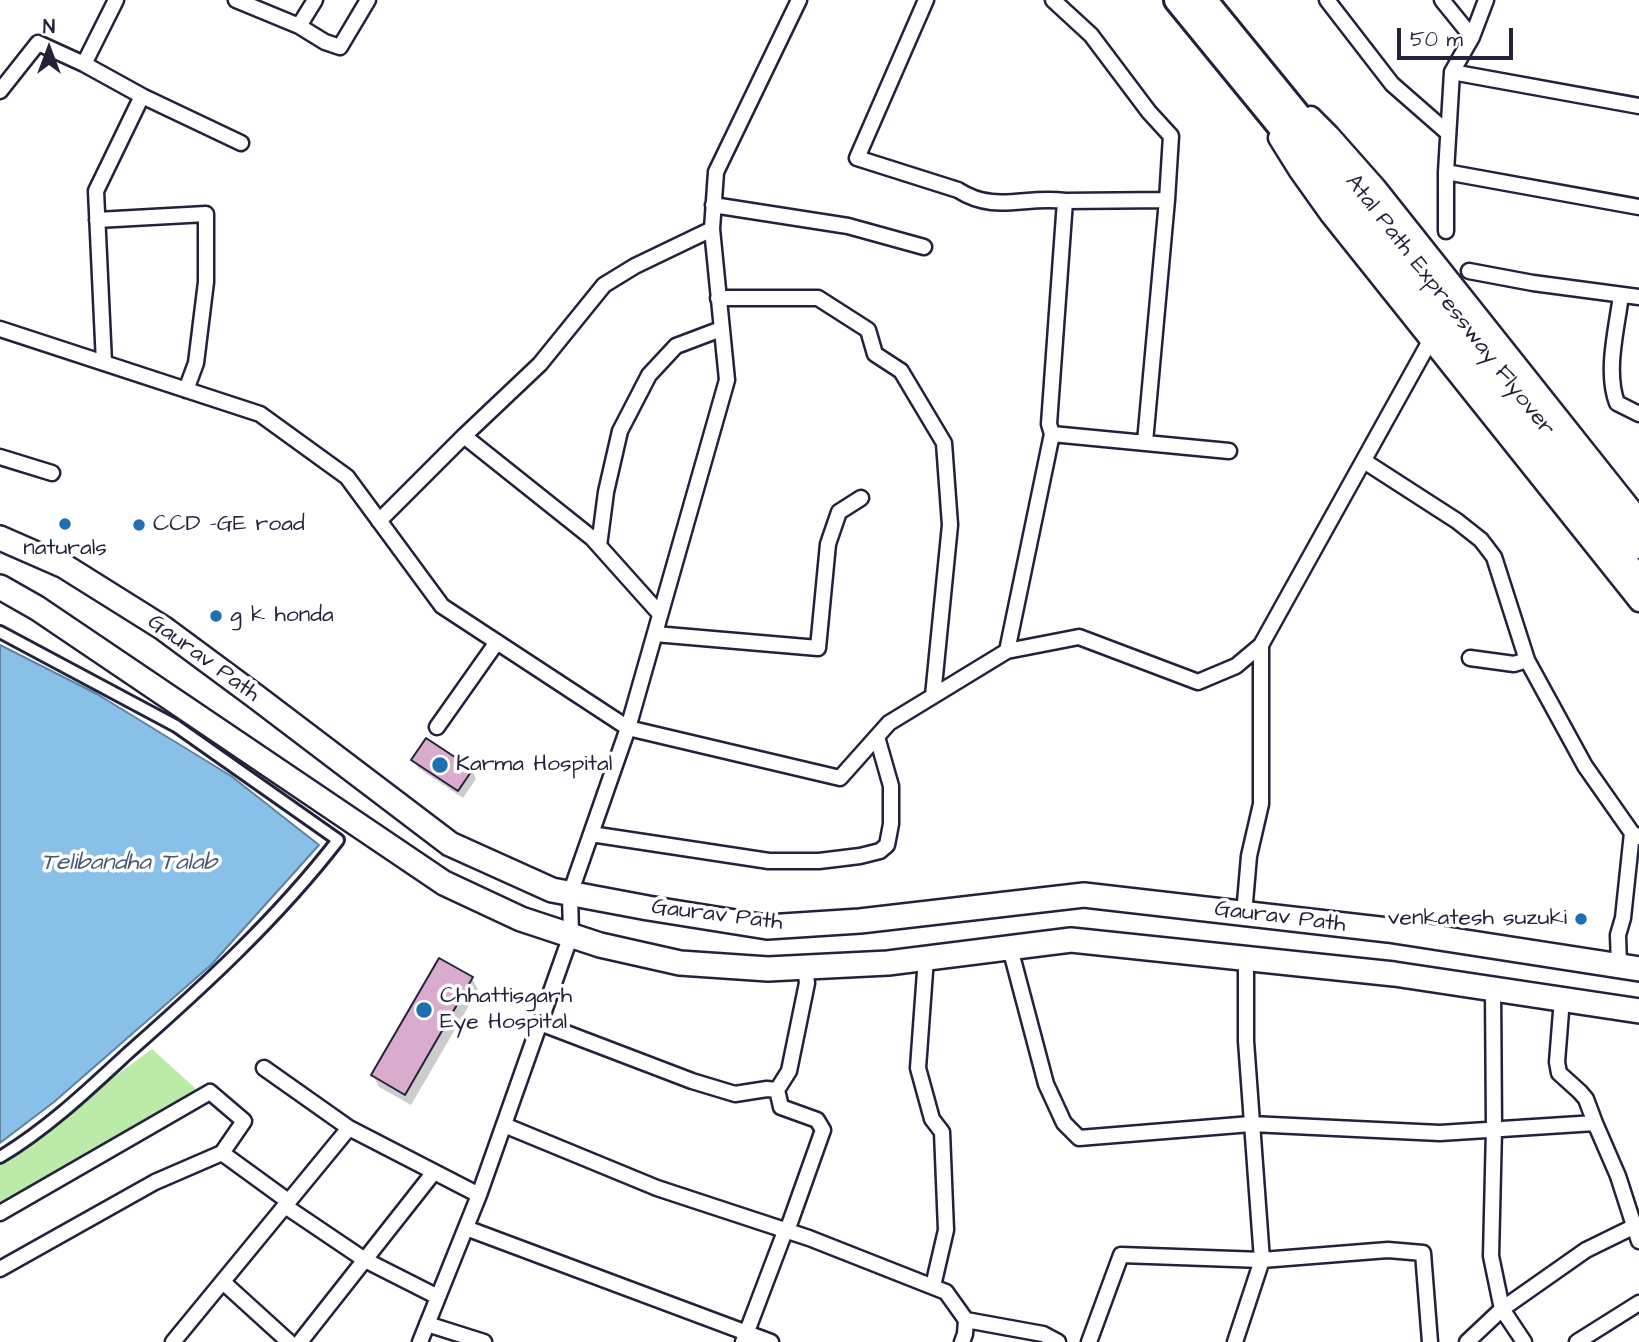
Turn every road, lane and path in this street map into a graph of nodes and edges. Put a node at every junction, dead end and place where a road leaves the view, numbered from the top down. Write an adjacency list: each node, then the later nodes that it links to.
1 (116, 0): 15 (street)
2 (236, 0): 13 (street)
3 (315, 0): 13 (street)
4 (368, 0): 13 (street)
5 (799, 0): 27 (street)
6 (926, 0): 26 (street)
7 (1053, 0): 25 (street)
8 (1177, 0): 16 (highway)
9 (1204, 0): 16 (highway)
10 (1327, 0): 21 (street)
11 (1442, 0): 14 (street)
12 (1486, 0): 14 (street)
13 (299, 26)
14 (1472, 37): 17 (street)
15 (85, 64): 18 (street); 19 (street)
16 (1249, 72): 23 (highway); 39 (street); 51 (street)
17 (1452, 72): 20 (street); 21 (street)
18 (0, 91)
19 (142, 96): 22 (street); 29 (street)
20 (1639, 106)
21 (1448, 133): 24 (street)
22 (241, 143)
23 (1312, 149): 55 (highway, Atal Path Expressway Flyover); 56 (highway, Atal Path Expressway Flyover)
24 (1446, 172): 28 (street); 31 (street)
25 (1167, 200): 26 (street); 45 (street)
26 (1065, 201): 43 (street)
27 (713, 205): 30 (street); 32 (street)
28 (1639, 207)
29 (97, 220): 40 (street); 41 (street)
30 (712, 229): 36 (street); 44 (street)
31 (1446, 231)
32 (924, 247)
33 (1469, 271): 34 (street)
34 (1622, 295): 35 (street); 42 (street)
35 (1639, 297)
36 (718, 298): 38 (street); 67 (street)
37 (0, 329): 40 (street)
38 (722, 329): 54 (street); 59 (street)
39 (1430, 341): 48 (street); 58 (street)
40 (104, 363): 41 (street)
41 (186, 390): 52 (street)
42 (1639, 414)
43 (1052, 435): 45 (street); 64 (street)
44 (464, 436): 52 (street); 54 (street)
45 (1145, 442): 46 (street)
46 (1229, 451)
47 (0, 457): 49 (street)
48 (1364, 461): 63 (street); 66 (street)
49 (52, 473)
50 (861, 498): 61 (street)
51 (1639, 518)
52 (379, 521): 62 (street)
53 (0, 538): 73 (main road, Gaurav Path)
54 (599, 545): 59 (street)
55 (1639, 546)
56 (1639, 580)
57 (0, 587): 75 (main road)
58 (1639, 602)
59 (660, 614): 61 (street)
60 (0, 632): 93 (street)
61 (655, 634): 69 (street)
62 (497, 642): 68 (street); 69 (street)
63 (1261, 645): 64 (street); 74 (street)
64 (1007, 651): 67 (street)
65 (1470, 658): 66 (street)
66 (1527, 660): 72 (street)
67 (933, 696): 70 (street)
68 (438, 727)
69 (628, 728): 70 (street); 71 (street)
70 (877, 737): 71 (street)
71 (591, 834): 73 (street)
72 (1636, 835): 80 (street)
73 (570, 894): 74 (main road, Gaurav Path); 75 (street)
74 (1244, 914): 80 (main road, Gaurav Path)
75 (570, 935): 79 (main road); 84 (street)
76 (1010, 948): 77 (main road); 78 (main road); 88 (street)
77 (926, 958): 79 (main road); 106 (street)
78 (1245, 958): 81 (main road); 88 (street)
79 (805, 967): 86 (street)
80 (1629, 967)
81 (1493, 989): 82 (main road); 91 (street)
82 (1562, 999): 83 (main road); 87 (street)
83 (1639, 1011)
84 (540, 1023): 86 (street); 89 (street)
85 (264, 1068): 90 (street)
86 (777, 1090): 100 (street)
87 (1595, 1123): 91 (street); 98 (street)
88 (1251, 1124): 91 (street); 103 (street)
89 (504, 1125): 95 (street); 100 (street)
90 (349, 1128): 94 (street); 96 (street)
91 (1494, 1129): 109 (street)
92 (222, 1153): 96 (street); 97 (street); 104 (street)
93 (0, 1157)
94 (434, 1172): 95 (street); 102 (street)
95 (479, 1195): 99 (street)
96 (286, 1203): 102 (street); 105 (street)
97 (0, 1213)
98 (1633, 1227): 101 (street); 109 (street)
99 (466, 1228): 107 (street); 112 (street)
100 (788, 1231): 106 (street); 112 (street)
101 (1639, 1241)
102 (365, 1260): 107 (street); 115 (street)
103 (1262, 1260): 121 (street); 122 (street); 123 (street)
104 (0, 1269)
105 (223, 1282): 113 (street); 114 (street)
106 (933, 1286): 110 (street)
107 (438, 1297): 111 (street)
108 (1639, 1303): 126 (street)
109 (1502, 1309): 124 (street); 125 (street)
110 (966, 1320): 119 (street); 120 (street)
111 (428, 1324): 116 (street); 117 (street)
112 (745, 1337): 118 (street)
113 (173, 1342)
114 (289, 1342)
115 (300, 1342)
116 (420, 1342)
117 (484, 1342)
118 (771, 1342)
119 (962, 1342)
120 (1058, 1342)
121 (1089, 1342)
122 (1234, 1342)
123 (1430, 1342)
124 (1467, 1342)
125 (1524, 1342)
126 (1577, 1342)

